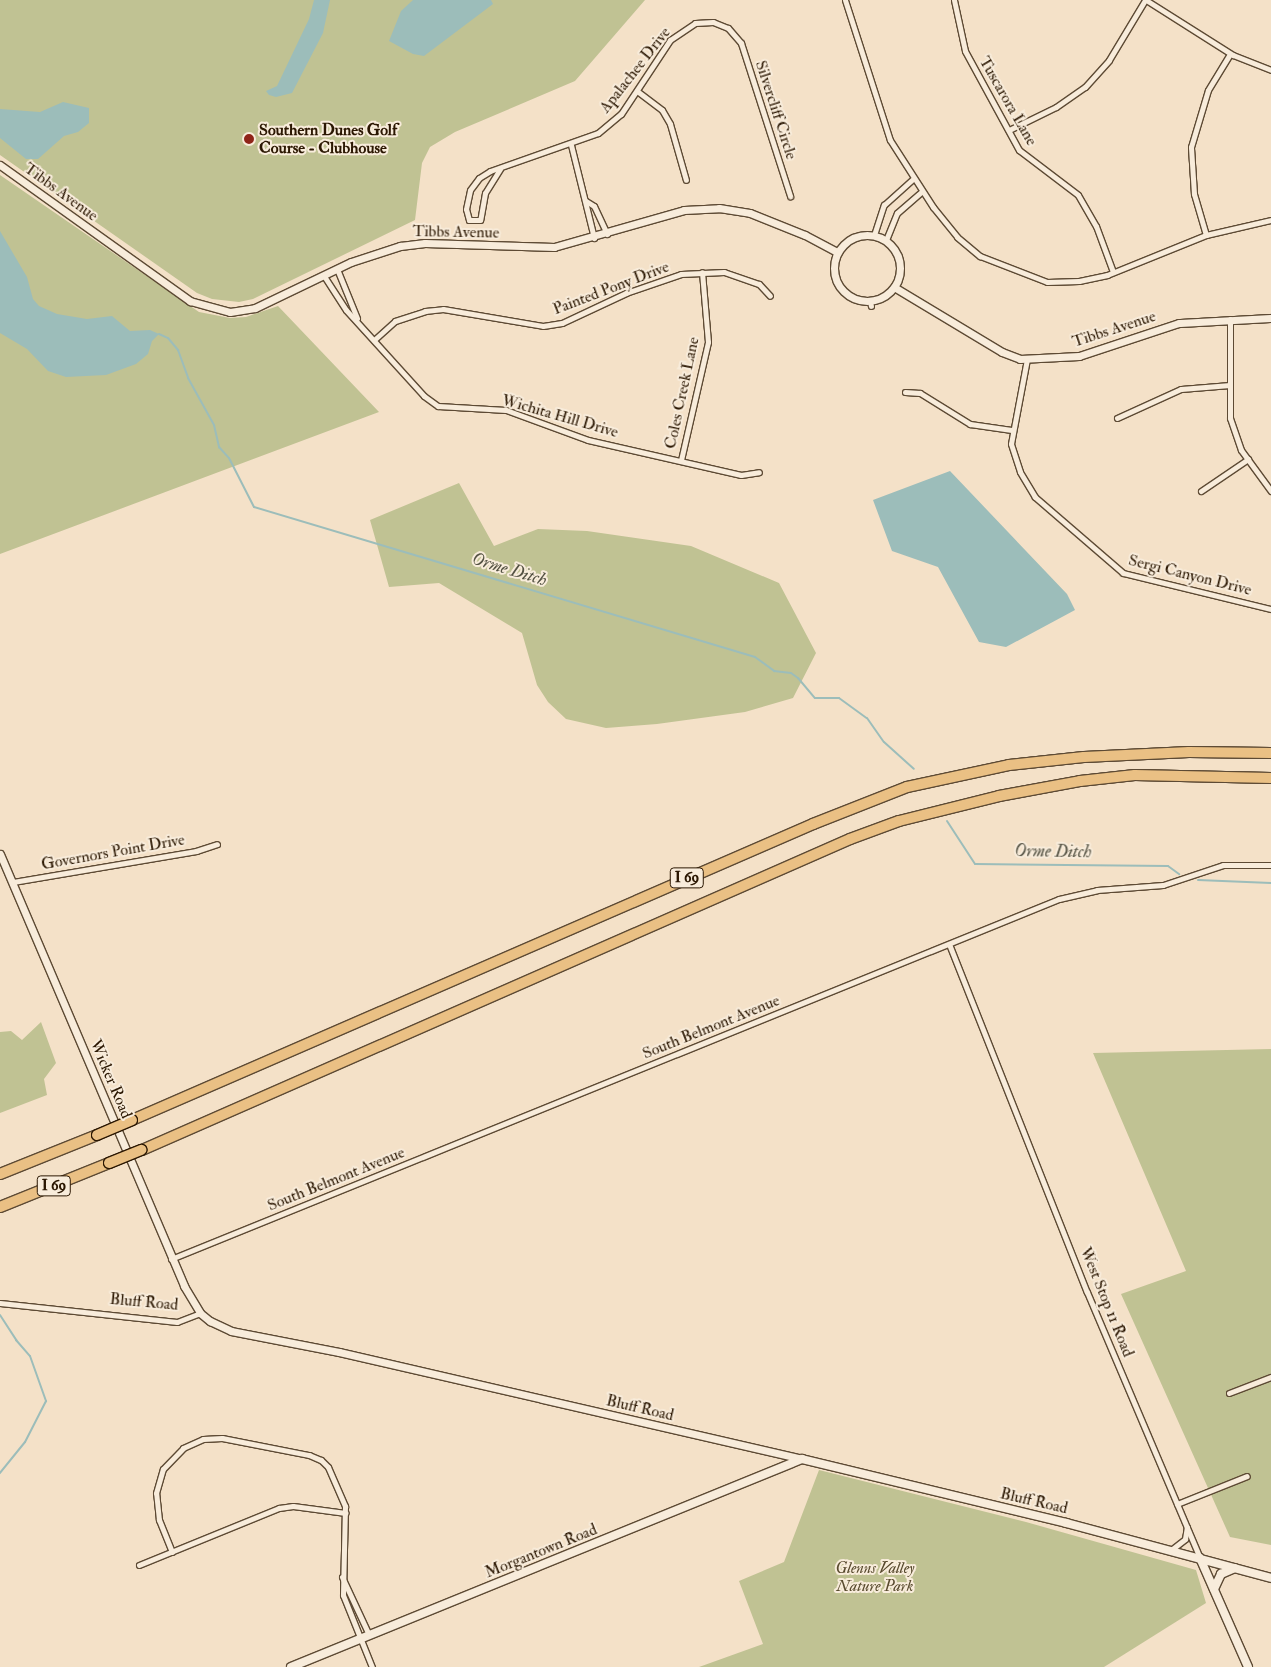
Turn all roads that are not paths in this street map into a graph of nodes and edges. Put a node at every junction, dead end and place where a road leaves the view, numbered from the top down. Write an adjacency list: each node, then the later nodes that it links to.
1 (844, 0): 12 (street)
2 (954, 0): 8 (street, Tuscarora Lane)
3 (1146, 0): 5 (street); 8 (street)
4 (734, 33): 7 (street, Apalachee Drive); 15 (street, Silvercliff Circle)
5 (1230, 54): 6 (street); 20 (street)
6 (1271, 70)
7 (637, 91): 9 (street, Apalachee Drive); 13 (street)
8 (1009, 130): 26 (street, Tuscarora Lane)
9 (571, 145): 11 (street, Apalachee Drive); 16 (street)
10 (0, 165): 27 (street, Tibbs Avenue)
11 (500, 169): 11 (street, Apalachee Drive)
12 (914, 178): 14 (street); 19 (street)
13 (686, 180)
14 (922, 190): 22 (street); 26 (street)
15 (790, 196)
16 (586, 202): 18 (street); 21 (street)
17 (1271, 220): 20 (street)
18 (607, 234): 21 (street, Tibbs Avenue); 23 (street, Tibbs Avenue)
19 (874, 235): 22 (street); 23 (street)
20 (1206, 235): 26 (street)
21 (594, 238): 24 (street, Tibbs Avenue)
22 (886, 240): 28 (street)
23 (837, 252): 28 (street)
24 (338, 269): 27 (street, Tibbs Avenue); 32 (street, Wichita Hill Drive)
25 (702, 272): 29 (street, Painted Pony Drive); 33 (street, Painted Pony Drive); 40 (street, Coles Creek Lane)
26 (1113, 272)
27 (324, 276): 32 (street, Wichita Hill Drive)
28 (894, 287): 34 (street, Tibbs Avenue)
29 (770, 296)
30 (1271, 318): 31 (street, Tibbs Avenue)
31 (1230, 319): 34 (street, Tibbs Avenue); 35 (street)
32 (358, 321): 33 (street, Wichita Hill Drive)
33 (374, 340): 40 (street, Wichita Hill Drive)
34 (1027, 359): 38 (street, Sergi Canyon Drive)
35 (1230, 384): 37 (street); 39 (street)
36 (905, 392): 38 (street)
37 (1117, 418)
38 (1012, 430): 44 (street, Sergi Canyon Drive)
39 (1248, 459): 42 (street); 43 (street)
40 (681, 460): 41 (street, Wichita Hill Drive)
41 (759, 472)
42 (1201, 491)
43 (1271, 491)
44 (1271, 609)
45 (1271, 753): 52 (highway, I 69, bridge)
46 (1271, 778): 53 (highway, I 69, bridge)
47 (216, 844): 50 (street, Governors Point Drive)
48 (0, 855): 50 (street, Wicker Road)
49 (1271, 865): 51 (street, South Belmont Avenue)
50 (13, 882): 54 (street, Wicker Road)
51 (949, 944): 54 (street, South Belmont Avenue); 61 (street, West Stop 11 Road)
52 (0, 1174)
53 (0, 1208)
54 (171, 1259): 56 (street, Wicker Road)
55 (0, 1303): 56 (street, Bluff Road)
56 (200, 1313): 59 (street, Bluff Road)
57 (1271, 1377): 58 (street)
58 (1229, 1393)
59 (802, 1459): 64 (main road, Bluff Road); 72 (main road, Morgantown Road)
60 (1247, 1476): 61 (street)
61 (1177, 1504): 63 (street, West Stop 11 Road)
62 (346, 1513): 65 (street); 65 (street); 69 (street)
63 (1187, 1527): 64 (street); 66 (street, West Stop 11 Road)
64 (1171, 1550): 66 (main road, Bluff Road)
65 (172, 1552): 67 (street)
66 (1200, 1558): 68 (main road, Bluff Road); 71 (main road, West Stop 11 Road)
67 (139, 1565)
68 (1235, 1568): 70 (main road, Bluff Road); 71 (main road)
69 (341, 1576): 72 (street); 73 (street)
70 (1271, 1578)
71 (1214, 1588): 76 (main road, West Stop 11 Road)
72 (369, 1635): 73 (main road, Morgantown Road)
73 (360, 1639): 74 (main road, Morgantown Road); 75 (street)
74 (291, 1667)
75 (372, 1667)
76 (1248, 1667)

